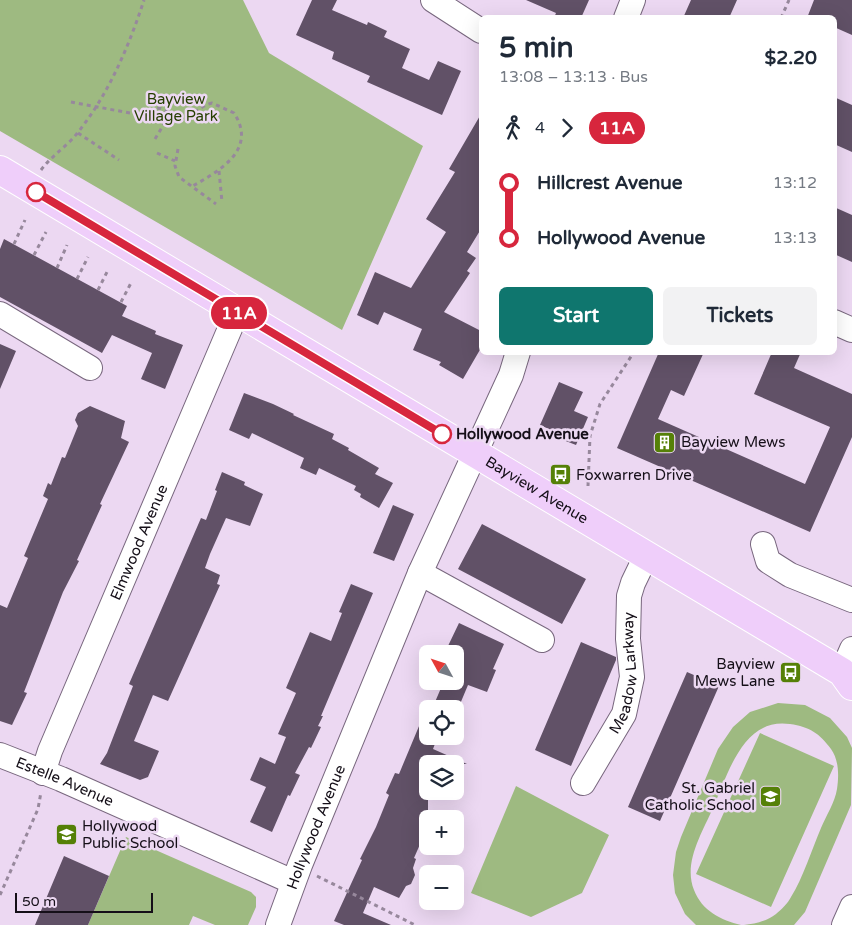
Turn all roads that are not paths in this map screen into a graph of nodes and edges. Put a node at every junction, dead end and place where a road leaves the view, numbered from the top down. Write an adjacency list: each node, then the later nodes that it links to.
1 (433, 0): 4 (street)
2 (633, 0): 3 (street)
3 (627, 15)
4 (479, 29)
5 (0, 170): 6 (main road, Bayview Avenue)
6 (237, 312): 12 (main road, Bayview Avenue); 20 (street, Elmwood Avenue)
7 (0, 314): 11 (street)
8 (837, 323): 9 (street)
9 (852, 330)
10 (517, 355): 12 (street)
11 (90, 368)
12 (475, 454): 14 (main road, Bayview Avenue); 15 (street, Hollywood Avenue)
13 (763, 544): 16 (street)
14 (646, 556): 18 (main road, Bayview Avenue); 21 (street, Meadow Larkway)
15 (420, 574): 17 (street); 22 (street, Hollywood Avenue)
16 (852, 600)
17 (542, 640)
18 (849, 670)
19 (0, 755): 20 (street, Estelle Avenue)
20 (44, 773): 22 (street, Estelle Avenue)
21 (583, 783)
22 (302, 876): 24 (street, Hollywood Avenue)
23 (852, 907): 25 (street)
24 (278, 925)
25 (845, 925)

